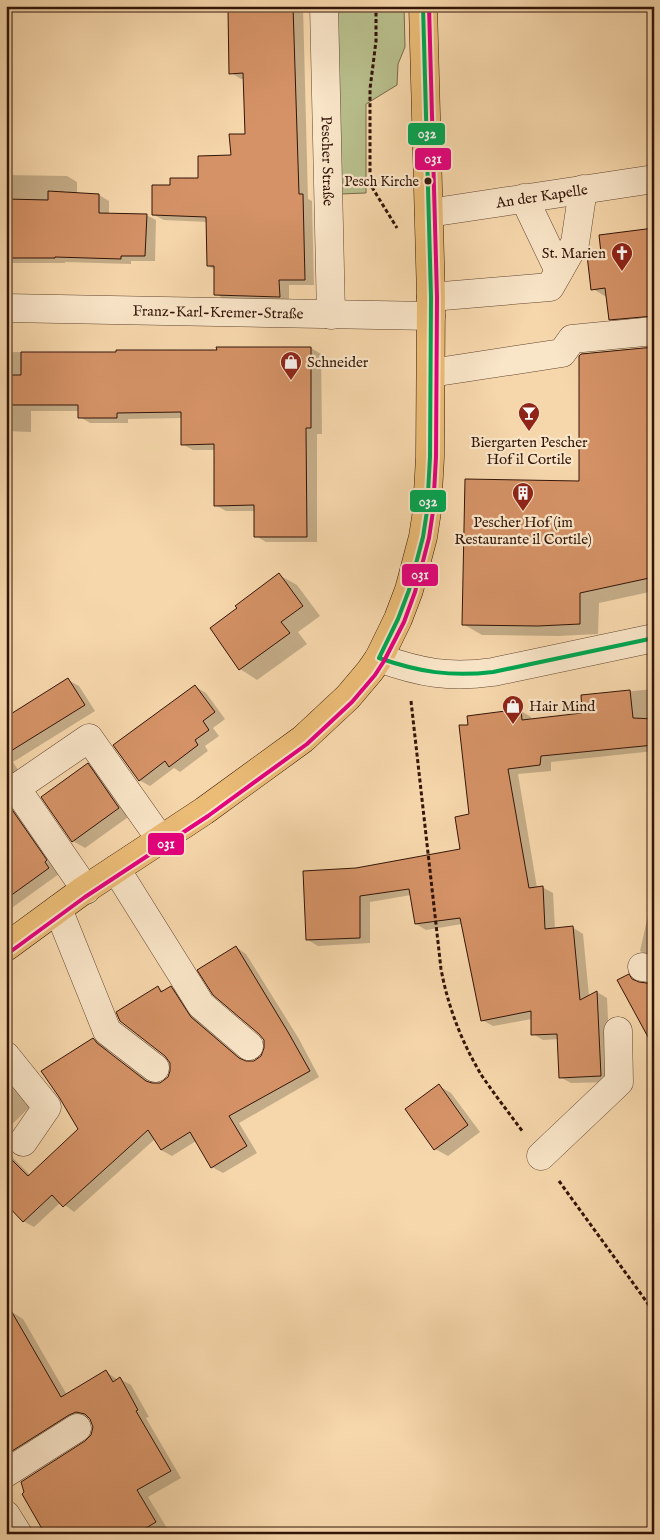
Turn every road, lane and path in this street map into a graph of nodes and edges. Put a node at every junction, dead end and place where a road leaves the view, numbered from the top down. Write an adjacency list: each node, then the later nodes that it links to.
1 (324, 6): 11 (street, Pescher Straße)
2 (376, 6): 7 (path)
3 (423, 6): 7 (main road)
4 (654, 179): 5 (street, An der Kapelle)
5 (583, 189): 6 (street, An der Kapelle); 8 (street)
6 (524, 198): 7 (street, An der Kapelle); 8 (street)
7 (429, 222): 9 (main road)
8 (559, 271): 9 (street, Franz-Karl-Kremer-Straße)
9 (431, 306): 11 (street, Franz-Karl-Kremer-Straße); 13 (main road)
10 (6, 308): 11 (street, Franz-Karl-Kremer-Straße)
11 (331, 315)
12 (654, 331): 13 (street)
13 (431, 373): 15 (main road)
14 (654, 638): 16 (street)
15 (379, 658): 16 (street); 17 (main road)
16 (407, 668): 27 (path)
17 (161, 840): 18 (main road); 19 (street)
18 (116, 870): 19 (main road); 23 (street)
19 (86, 890): 20 (main road)
20 (58, 909): 21 (main road); 25 (street)
21 (6, 947)
22 (618, 1031): 27 (street)
23 (249, 1046)
24 (6, 1056): 26 (street)
25 (155, 1068)
26 (23, 1142)
27 (541, 1156): 28 (path)
28 (654, 1312)
29 (77, 1428): 30 (street)
30 (6, 1473)
31 (6, 1515): 32 (street)
32 (18, 1534)

